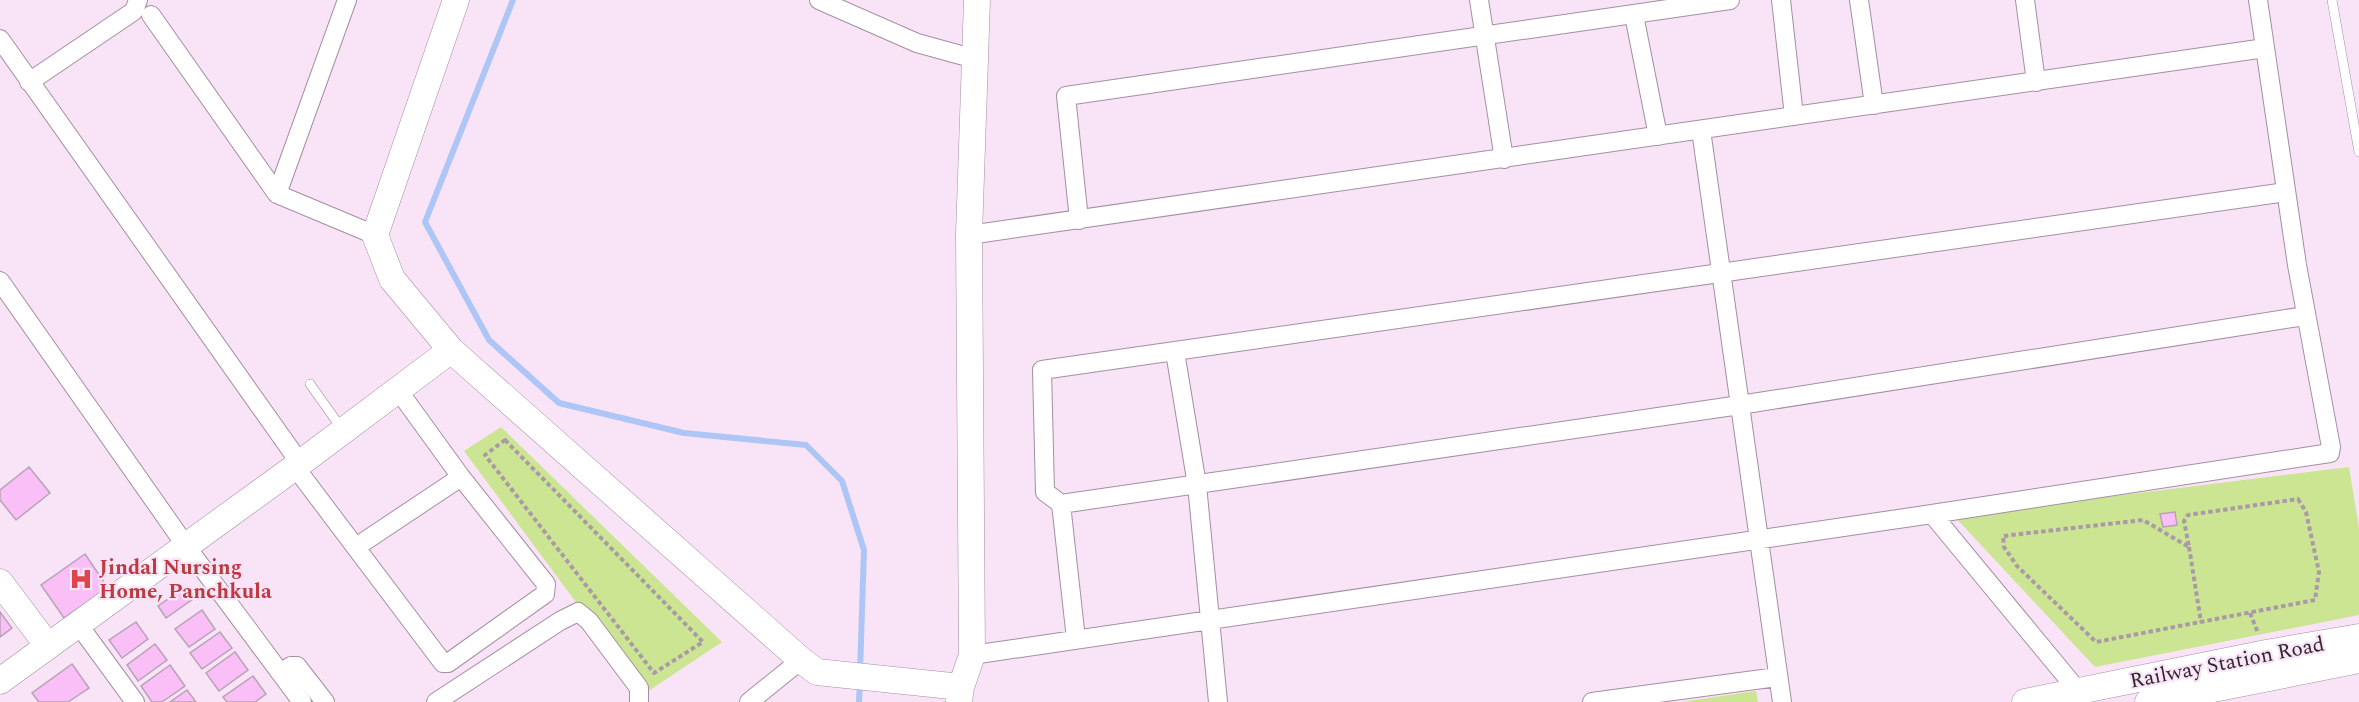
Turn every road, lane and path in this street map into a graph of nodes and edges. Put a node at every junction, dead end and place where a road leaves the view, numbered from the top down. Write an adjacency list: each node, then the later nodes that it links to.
1 (138, 0): 19 (street)
2 (347, 0): 28 (street)
3 (819, 0): 18 (street)
4 (977, 0): 18 (street)
5 (1479, 0): 15 (street)
6 (1730, 0): 14 (street)
7 (1781, 0): 22 (street)
8 (1859, 0): 21 (street)
9 (2025, 0): 20 (street)
10 (2258, 0): 17 (street)
11 (2332, 0): 25 (lane)
12 (454, 1): 30 (street)
13 (151, 15): 28 (street)
14 (1634, 15): 15 (street); 24 (street)
15 (1485, 36): 26 (street); 29 (street)
16 (0, 39): 19 (street)
17 (2265, 48): 20 (street); 27 (street)
18 (975, 59): 31 (street)
19 (29, 82): 42 (street)
20 (2036, 82): 21 (street)
21 (1874, 105): 22 (street)
22 (1794, 116): 23 (street)
23 (1701, 130): 24 (street); 32 (street)
24 (1658, 136): 26 (street)
25 (2359, 152)
26 (1504, 159): 29 (street)
27 (2286, 192): 32 (street); 34 (street)
28 (277, 194): 30 (street)
29 (1079, 220): 31 (street)
30 (375, 235): 35 (street)
31 (969, 235): 58 (street)
32 (1722, 273): 36 (street); 39 (street)
33 (0, 281): 48 (street)
34 (2305, 316): 39 (street); 46 (street)
35 (451, 350): 38 (street); 59 (street)
36 (1170, 352): 44 (street); 45 (street)
37 (310, 384): 40 (lane)
38 (398, 390): 40 (street); 43 (street)
39 (1740, 405): 44 (street); 47 (street)
40 (344, 431): 42 (street)
41 (485, 455): 41 (path)
42 (298, 465): 48 (street); 49 (street)
43 (461, 477): 49 (street); 49 (street)
44 (1197, 484): 45 (street); 52 (street)
45 (1061, 504): 56 (street)
46 (1932, 514): 47 (street); 64 (street)
47 (1758, 539): 52 (street); 62 (street)
48 (186, 546): 54 (street); 61 (street)
49 (356, 547)
50 (2189, 547): 53 (path); 53 (path); 53 (path)
51 (0, 582): 57 (street)
52 (1210, 620): 56 (street); 72 (street)
53 (2200, 622)
54 (78, 624): 57 (street); 66 (street)
55 (2359, 637): 64 (street, Railway Station Road)
56 (1075, 639): 58 (street)
57 (48, 646): 63 (street)
58 (972, 655): 65 (street)
59 (801, 660): 65 (street); 71 (street)
60 (2359, 660): 76 (street, Railway Station Road)
61 (280, 673): 67 (street); 68 (street)
62 (1777, 677): 73 (street); 74 (street)
63 (0, 681)
64 (2079, 692): 75 (street, Railway Station Road)
65 (961, 697)
66 (135, 702)
67 (302, 702)
68 (325, 702)
69 (436, 702): 70 (street)
70 (639, 702)
71 (749, 702)
72 (1218, 702)
73 (1592, 702)
74 (1782, 702)
75 (2025, 702)
76 (2148, 702)

